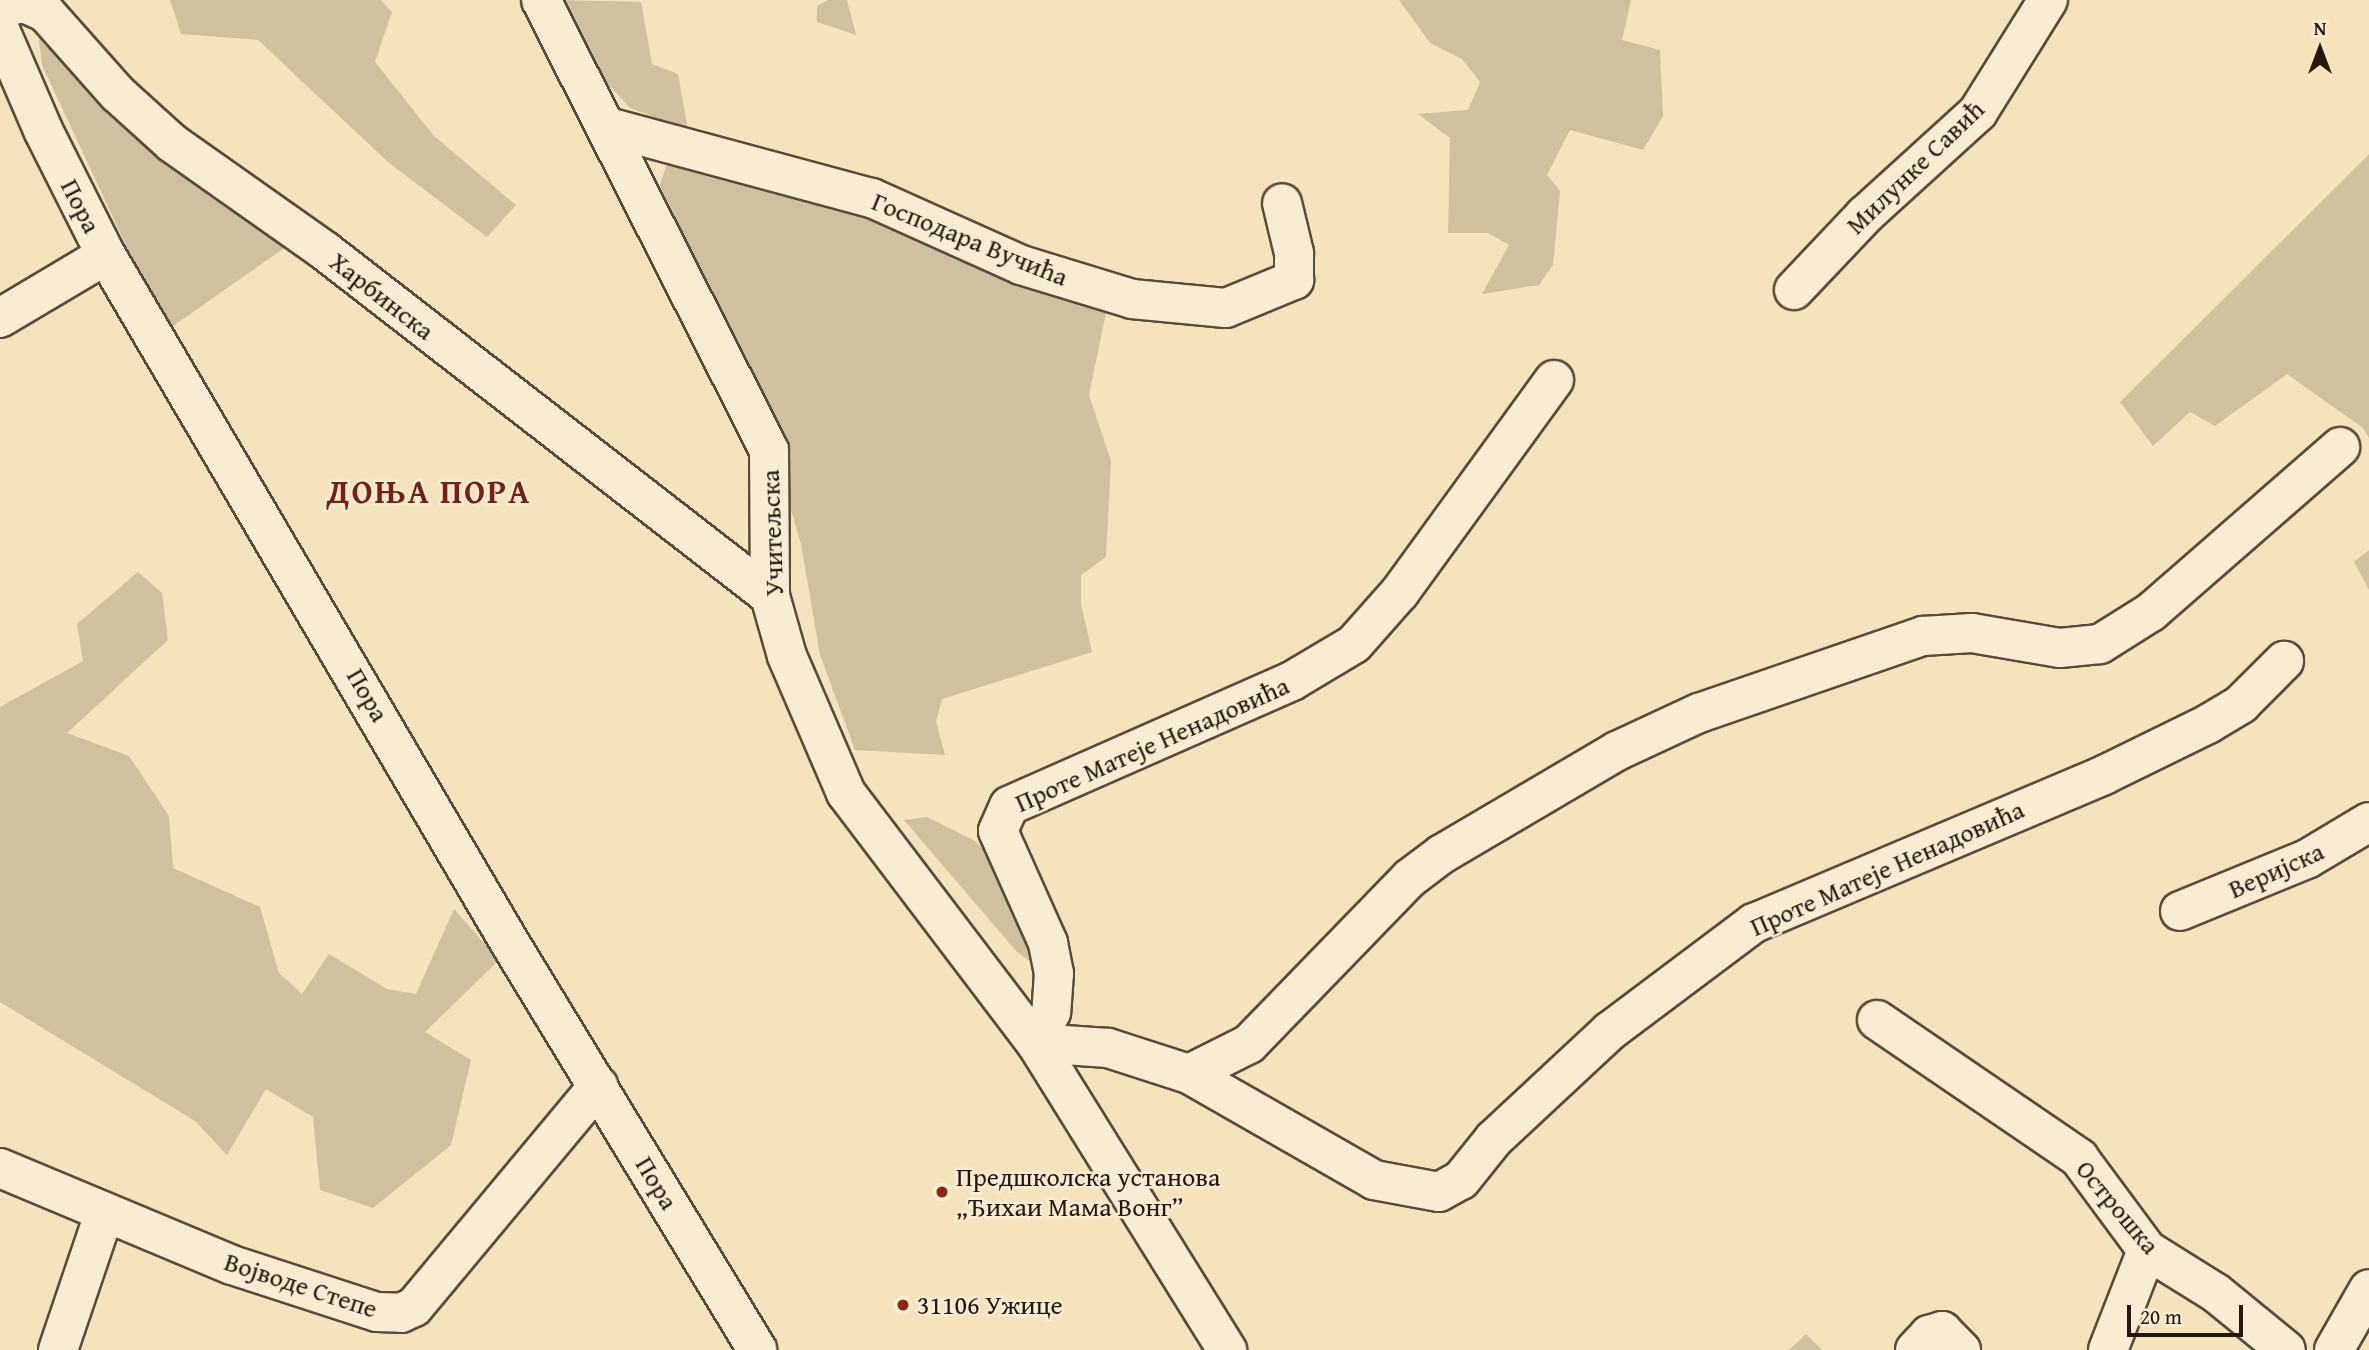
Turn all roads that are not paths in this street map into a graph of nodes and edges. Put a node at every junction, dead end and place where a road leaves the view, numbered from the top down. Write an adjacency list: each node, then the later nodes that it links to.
1 (541, 0): 5 (street, Учитељска)
2 (2048, 0): 8 (street, Милунке Савић)
3 (0, 8): 12 (street, Харбинска)
4 (0, 30): 7 (street, Пора)
5 (608, 127): 6 (street, Господара Вучића); 12 (street, Учитељска)
6 (1282, 203)
7 (107, 254): 9 (street); 19 (street, Пора)
8 (1794, 290)
9 (0, 318)
10 (1554, 380): 17 (street, Проте Матеје Ненадовића)
11 (2340, 447): 18 (street)
12 (770, 596): 17 (street, Учитељска)
13 (2284, 661): 18 (street, Проте Матеје Ненадовића)
14 (2369, 822): 15 (street, Веријска)
15 (2180, 911)
16 (1877, 1020): 22 (street, Острошка)
17 (1036, 1043): 18 (street, Проте Матеје Ненадовића); 26 (street, Учитељска)
18 (1189, 1074)
19 (598, 1086): 21 (street, Војводе Степе); 25 (street, Пора)
20 (0, 1168): 21 (street, Војводе Степе)
21 (104, 1214): 24 (street)
22 (2147, 1250): 29 (street); 30 (street, Острошка)
23 (2369, 1289): 31 (street)
24 (58, 1350)
25 (757, 1350)
26 (1227, 1350)
27 (1916, 1350): 28 (street)
28 (1961, 1350)
29 (2108, 1350)
30 (2286, 1350)
31 (2334, 1350)

